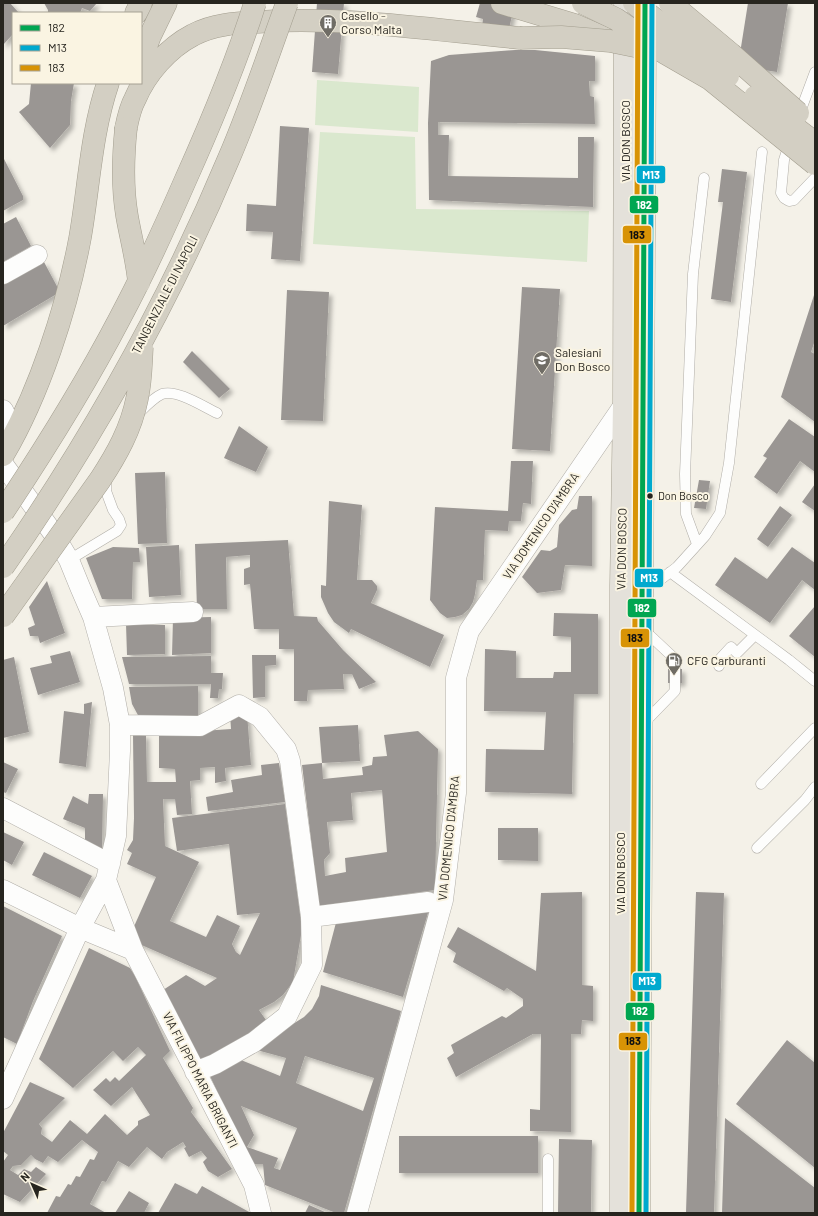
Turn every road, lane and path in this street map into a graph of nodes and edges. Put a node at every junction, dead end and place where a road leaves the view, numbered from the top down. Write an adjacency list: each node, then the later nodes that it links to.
1 (141, 3): 9 (highway)
2 (166, 3): 12 (highway)
3 (255, 3): 31 (highway, bridge)
4 (287, 3): 35 (highway, TANGENZIALE DI NAPOLI, bridge)
5 (502, 3): 10 (highway)
6 (583, 3): 11 (highway, bridge)
7 (670, 3): 17 (highway, bridge)
8 (635, 4): 18 (highway, bridge); 25 (main road, VIA DON BOSCO); 38 (main road, VIA DON BOSCO)
9 (136, 12)
10 (610, 41): 11 (highway, bridge); 16 (highway, bridge)
11 (665, 53): 20 (highway, bridge)
12 (142, 57)
13 (815, 72): 22 (lane)
14 (108, 84): 29 (highway)
15 (134, 84): 16 (highway)
16 (126, 128): 41 (highway, bridge)
17 (815, 129)
18 (815, 142)
19 (762, 152): 33 (lane)
20 (815, 164)
21 (704, 178): 33 (lane)
22 (815, 178)
23 (37, 255): 24 (street)
24 (3, 274)
25 (624, 405): 37 (main road, VIA DON BOSCO); 64 (street, VIA DOMENICO D'AMBRA)
26 (3, 410): 28 (street)
27 (217, 413): 34 (lane)
28 (3, 426)
29 (3, 455)
30 (3, 464): 32 (street)
31 (3, 512)
32 (53, 533): 34 (street); 39 (street)
33 (697, 544): 36 (lane)
34 (69, 560): 42 (street)
35 (3, 566)
36 (670, 572): 38 (lane); 44 (lane)
37 (621, 586): 38 (main road); 66 (main road, VIA DON BOSCO)
38 (643, 586): 43 (main road, VIA DON BOSCO)
39 (3, 604)
40 (193, 612): 42 (street)
41 (3, 616)
42 (93, 618): 47 (street)
43 (642, 629): 48 (main road, VIA DON BOSCO); 48 (lane)
44 (755, 635): 45 (lane); 46 (lane)
45 (719, 666)
46 (815, 682)
47 (120, 725): 54 (street); 57 (street)
48 (642, 726): 67 (main road, VIA DON BOSCO)
49 (815, 728): 50 (lane)
50 (761, 784)
51 (815, 788): 53 (lane)
52 (3, 808): 54 (street)
53 (757, 848)
54 (108, 872): 58 (street); 59 (street, VIA FILIPPO MARIA BRIGANTI)
55 (3, 890): 58 (street)
56 (428, 902): 57 (street)
57 (311, 916): 60 (street)
58 (80, 928): 59 (street); 61 (street)
59 (133, 950): 60 (street, VIA FILIPPO MARIA BRIGANTI)
60 (195, 1072): 63 (street, VIA FILIPPO MARIA BRIGANTI)
61 (3, 1099)
62 (548, 1159): 65 (lane)
63 (261, 1213)
64 (357, 1213)
65 (548, 1213)
66 (620, 1213)
67 (639, 1213)

